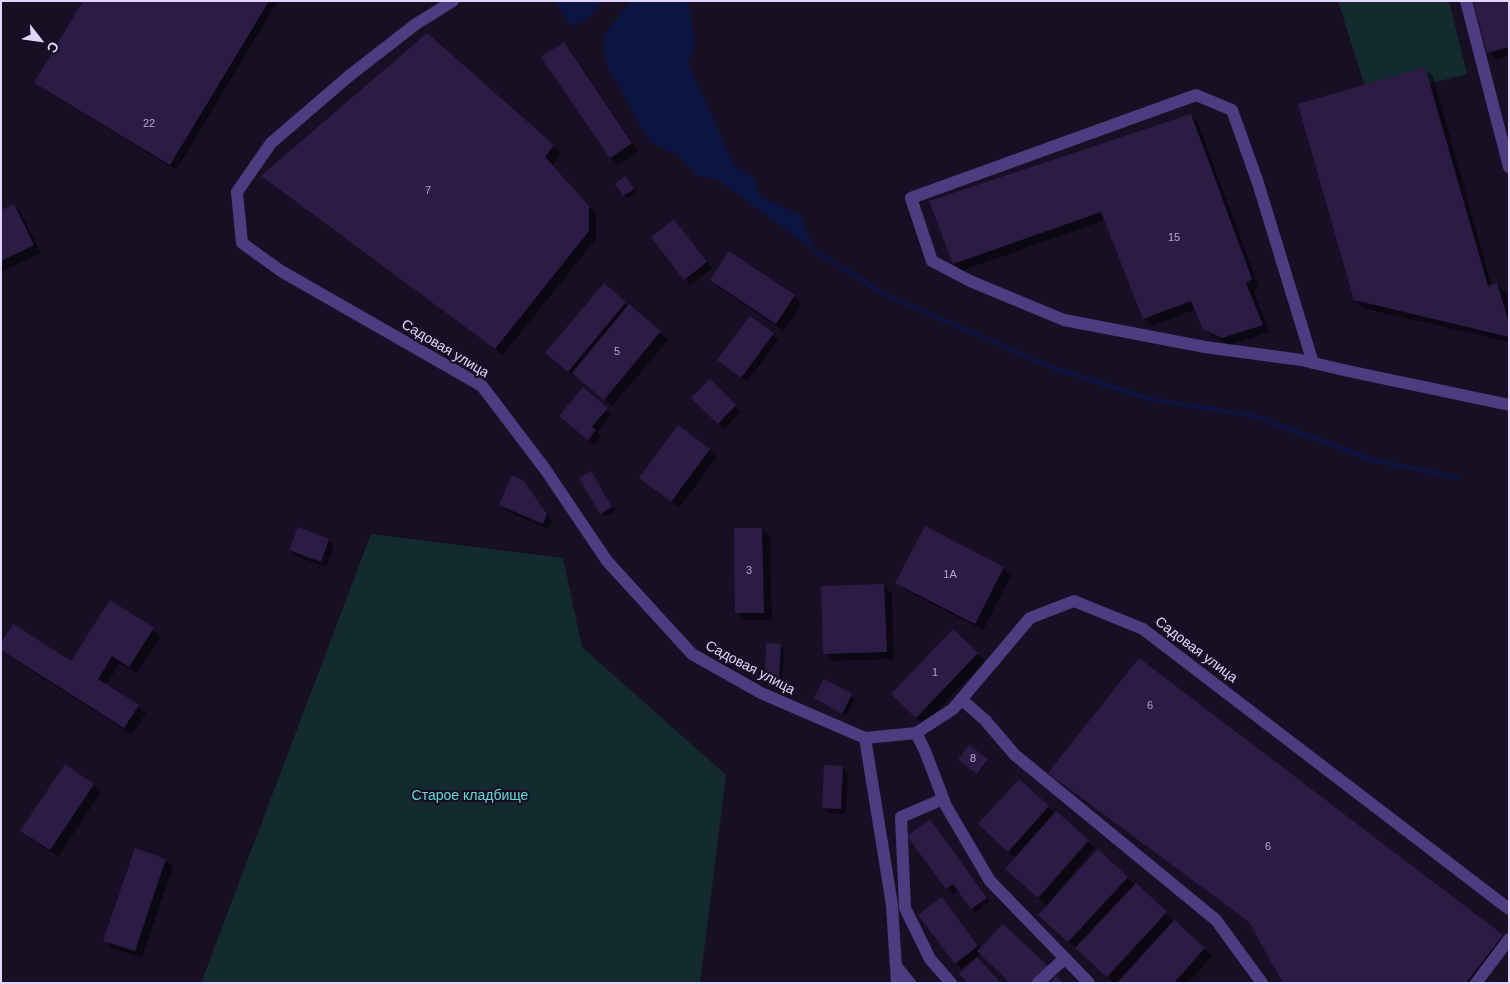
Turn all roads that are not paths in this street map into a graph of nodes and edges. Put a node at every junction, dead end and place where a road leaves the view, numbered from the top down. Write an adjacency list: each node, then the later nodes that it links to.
1 (453, 1): 8 (street, Садовая улица)
2 (1466, 1): 3 (street)
3 (1509, 167)
4 (1313, 363): 4 (street); 5 (street)
5 (1509, 405)
6 (960, 700): 7 (street, Садовая улица); 10 (street, Садовая улица); 19 (street)
7 (916, 732): 8 (street, Садовая улица); 9 (street)
8 (865, 738): 13 (street)
9 (943, 799): 12 (street); 16 (street)
10 (1509, 909)
11 (1509, 939): 20 (street)
12 (1065, 958): 17 (street); 18 (street)
13 (896, 966): 14 (street); 15 (street)
14 (897, 983)
15 (910, 983)
16 (951, 983)
17 (1038, 983)
18 (1089, 983)
19 (1262, 983)
20 (1476, 983)

